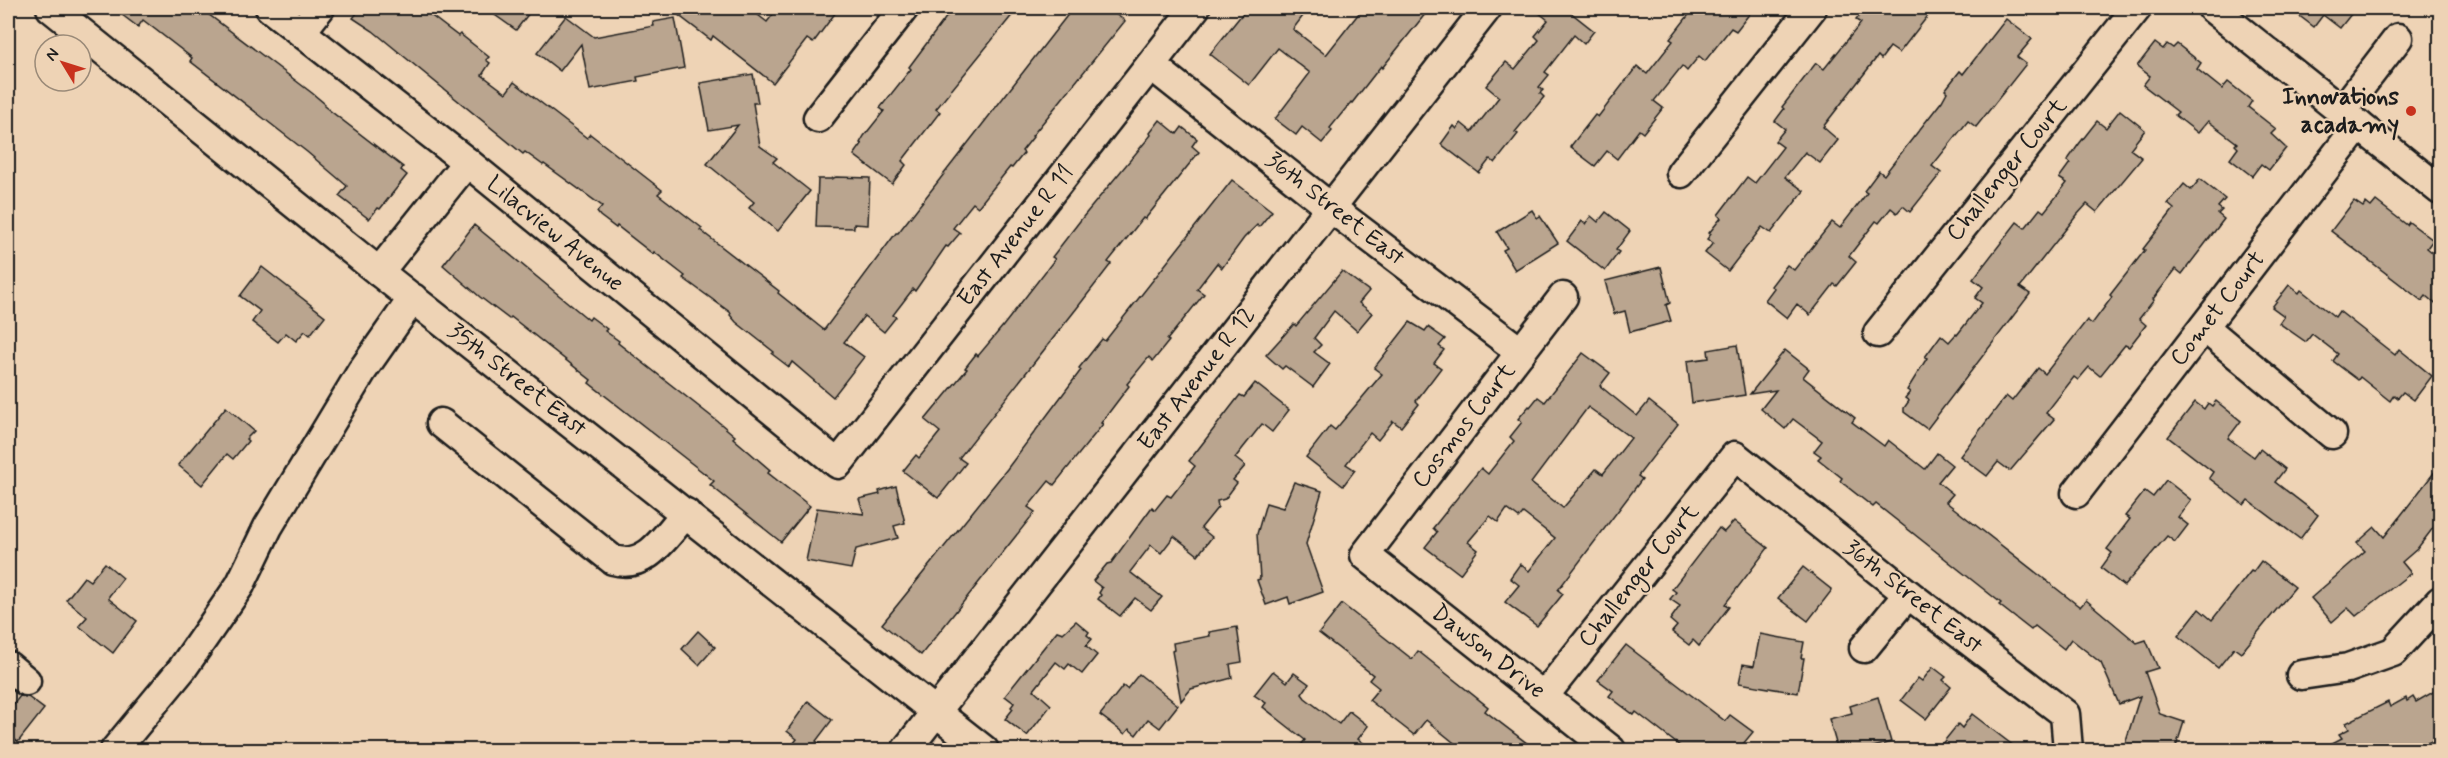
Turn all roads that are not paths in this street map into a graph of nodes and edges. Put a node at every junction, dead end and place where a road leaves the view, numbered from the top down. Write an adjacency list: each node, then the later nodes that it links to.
1 (51, 8): 19 (street, 35th Street East)
2 (270, 8): 10 (street, Lilacview Avenue)
3 (320, 8): 10 (street)
4 (904, 8): 13 (street)
5 (1195, 8): 12 (street, East Avenue R 11)
6 (1487, 8): 18 (street, East Avenue R 12)
7 (1812, 8): 16 (street)
8 (2137, 8): 23 (street, Challenger Court)
9 (2212, 8): 14 (street)
10 (301, 32): 15 (street, Lilacview Avenue)
11 (2398, 38): 14 (street, Comet Court)
12 (1150, 65): 18 (street, 36th Street East); 28 (street, East Avenue R 11)
13 (818, 118)
14 (2350, 118): 17 (street); 22 (street, Comet Court)
15 (467, 162): 19 (street); 28 (street, Lilacview Avenue)
16 (1681, 173)
17 (2440, 190)
18 (1331, 207): 24 (street, 36th Street East); 37 (street, East Avenue R 12)
19 (379, 272): 21 (street, 35th Street East)
20 (1563, 297): 24 (street, Cosmos Court)
21 (413, 298): 30 (street, 35th Street East); 38 (street)
22 (2204, 327): 26 (street); 29 (street, Comet Court)
23 (1878, 333)
24 (1521, 352): 31 (street, Cosmos Court)
25 (441, 423): 30 (street)
26 (2332, 434)
27 (1735, 456): 32 (street, 36th Street East); 36 (street, Challenger Court)
28 (838, 464)
29 (2076, 493)
30 (686, 513): 37 (street, 35th Street East)
31 (1365, 555): 36 (street, Dawson Drive)
32 (1908, 594): 34 (street); 42 (street, 36th Street East)
33 (2440, 601): 35 (street)
34 (1864, 648)
35 (2301, 675)
36 (1544, 696): 41 (street, Dawson Drive)
37 (937, 712): 39 (street, East Avenue R 12); 40 (street, 35th Street East)
38 (116, 750)
39 (906, 750)
40 (984, 750)
41 (1611, 750)
42 (2068, 750)

